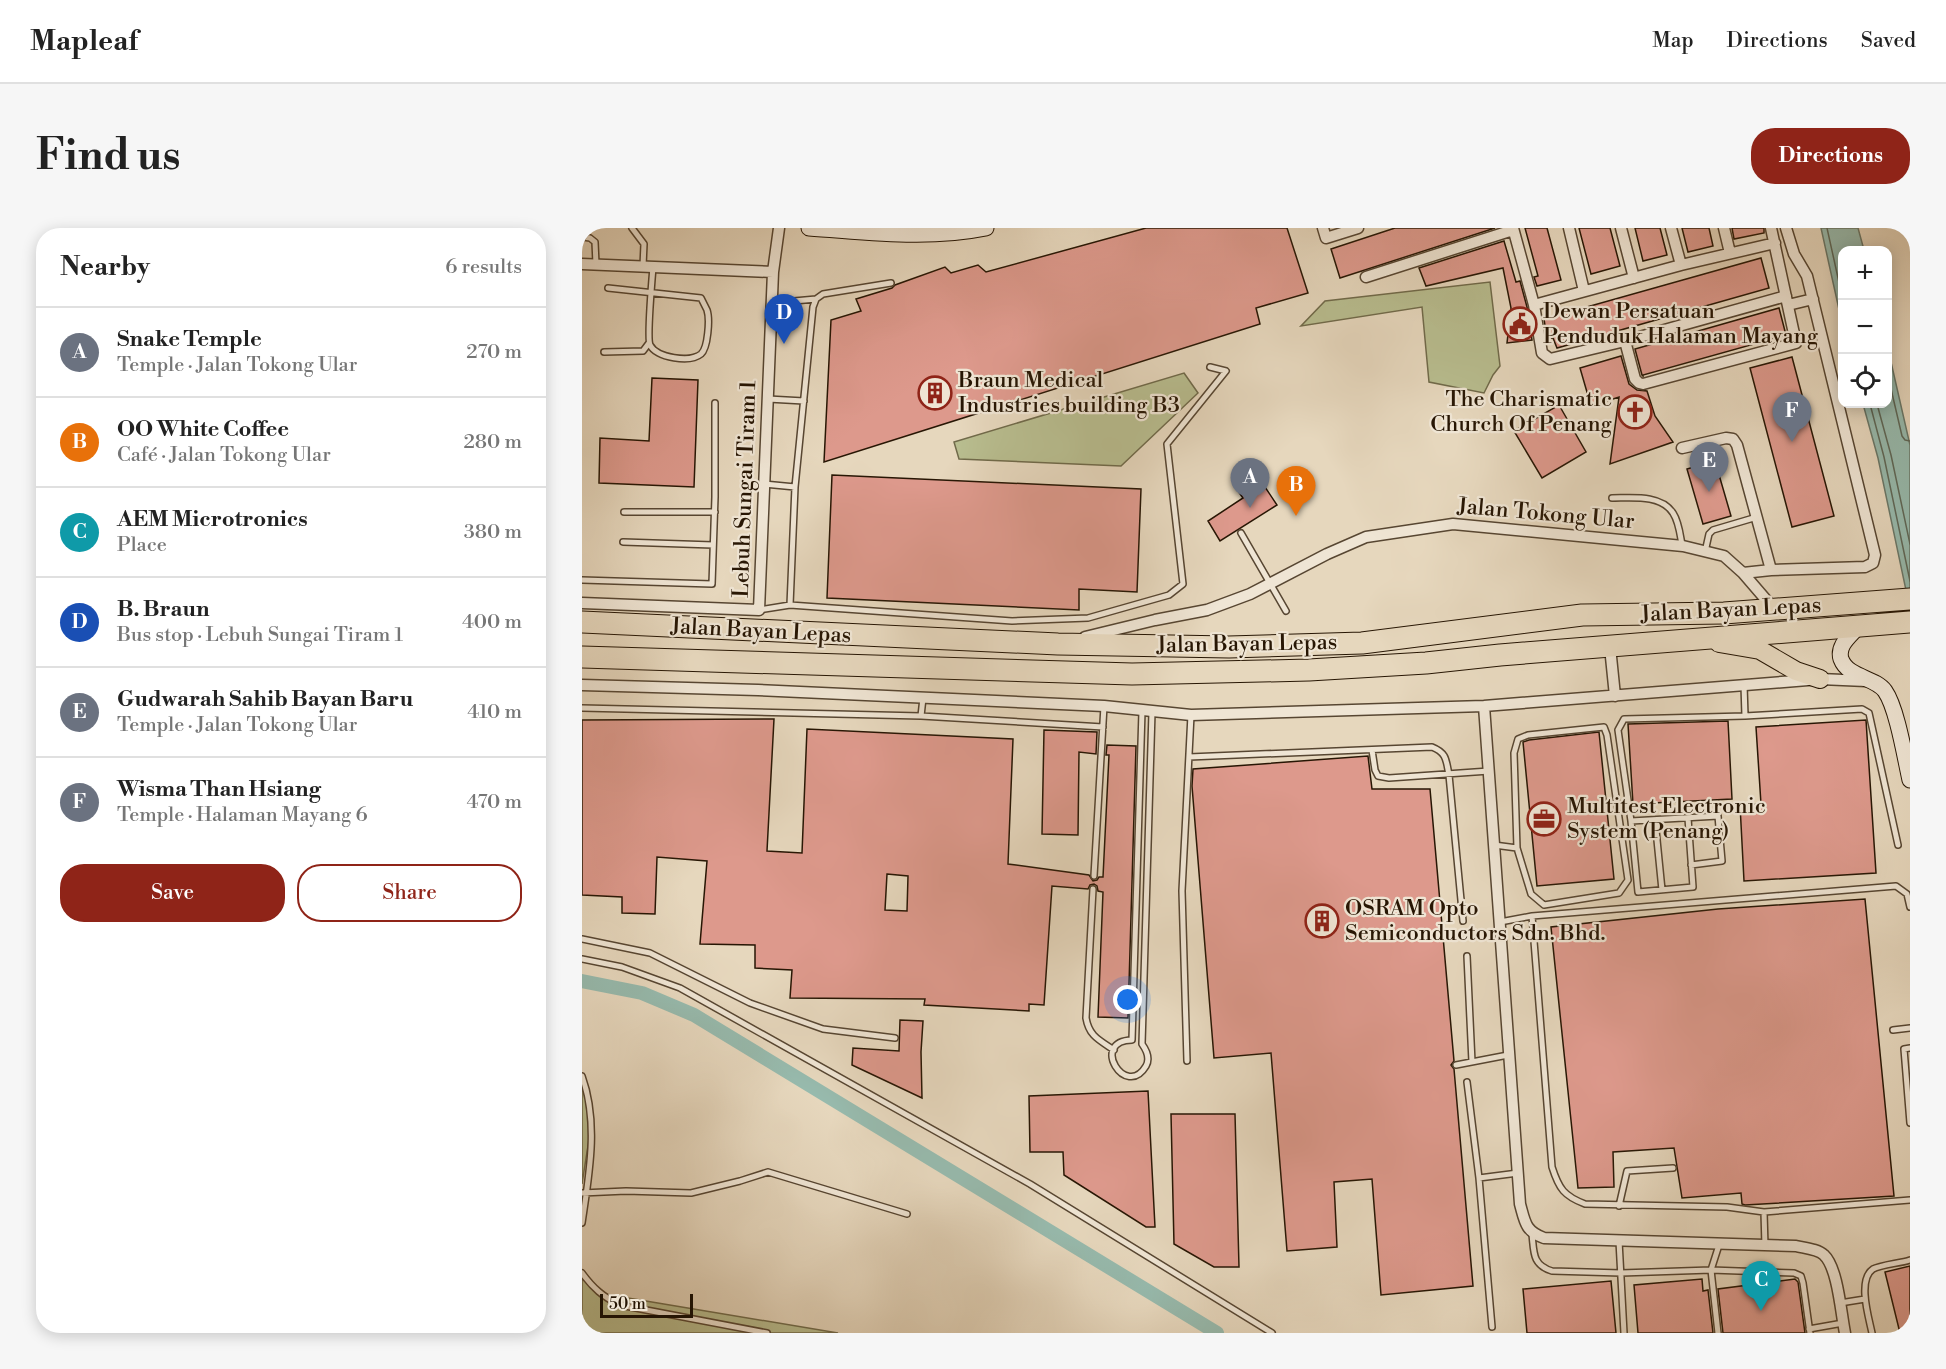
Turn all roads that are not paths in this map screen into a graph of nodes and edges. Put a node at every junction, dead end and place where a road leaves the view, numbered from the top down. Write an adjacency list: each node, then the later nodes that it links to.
1 (632, 228): 20 (lane)
2 (779, 228): 21 (street, Lebuh Sungai Tiram 1)
3 (809, 228): 13 (street)
4 (986, 228): 13 (street)
5 (1323, 228): 6 (street)
6 (1358, 228)
7 (1569, 228): 26 (street)
8 (1621, 228): 23 (street)
9 (1671, 228): 19 (street)
10 (1724, 228): 16 (street)
11 (1513, 229): 22 (street); 32 (street)
12 (1786, 230): 14 (street); 29 (street)
13 (910, 232)
14 (1773, 235): 16 (street); 30 (street)
15 (582, 237): 18 (lane)
16 (1730, 253): 19 (street)
17 (582, 264): 18 (street)
18 (596, 264): 20 (street)
19 (1681, 265): 23 (street)
20 (648, 267): 21 (street); 27 (lane)
21 (773, 272): 31 (street, Lebuh Sungai Tiram 1)
22 (1365, 277)
23 (1634, 278): 26 (street)
24 (891, 283): 28 (lane)
25 (608, 288): 27 (lane)
26 (1584, 291): 32 (street)
27 (651, 293): 34 (lane); 34 (lane)
28 (816, 299): 31 (lane); 38 (lane)
29 (1813, 299): 30 (street); 52 (street)
30 (1787, 301): 33 (street); 33 (street)
31 (772, 303): 37 (street, Lebuh Sungai Tiram 1)
32 (1534, 305): 33 (street)
33 (1625, 341)
34 (649, 343): 35 (lane)
35 (604, 352)
36 (1210, 367): 58 (lane)
37 (768, 399): 38 (lane); 41 (street, Lebuh Sungai Tiram 1)
38 (804, 401): 42 (lane)
39 (715, 404): 45 (lane)
40 (1682, 448): 46 (street)
41 (764, 484): 42 (lane); 59 (street, Lebuh Sungai Tiram 1)
42 (795, 487): 58 (lane)
43 (1612, 498): 50 (lane)
44 (624, 512): 45 (lane)
45 (715, 512): 49 (lane)
46 (1757, 517): 51 (lane); 52 (street)
47 (1240, 533): 55 (lane)
48 (623, 542): 49 (lane)
49 (713, 545): 54 (lane)
50 (1683, 546): 51 (street, Jalan Tokong Ular); 55 (street, Jalan Tokong Ular)
51 (1705, 552): 53 (street, Jalan Tokong Ular)
52 (1771, 570): 53 (street)
53 (1743, 573): 60 (street, Jalan Tokong Ular)
54 (582, 580)
55 (1271, 583): 61 (lane); 66 (street, Jalan Tokong Ular)
56 (1910, 599): 60 (highway, Jalan Bayan Lepas)
57 (582, 603): 59 (street, Lebuh Sungai Tiram 1)
58 (790, 605): 59 (lane)
59 (759, 610)
60 (1775, 610): 66 (highway, Jalan Bayan Lepas)
61 (1286, 611)
62 (582, 622): 66 (highway, Jalan Bayan Lepas)
63 (1900, 623): 64 (highway, Jalan Bayan Lepas)
64 (1857, 628): 65 (highway, Jalan Bayan Lepas); 70 (street)
65 (1689, 640): 67 (highway, Jalan Bayan Lepas); 69 (main road)
66 (1058, 644)
67 (1611, 646): 68 (highway, Jalan Bayan Lepas); 73 (street)
68 (582, 657)
69 (1820, 679): 70 (street); 72 (street)
70 (1869, 681): 87 (street)
71 (582, 685): 74 (street)
72 (1744, 685): 73 (street); 81 (lane)
73 (1615, 696): 76 (street)
74 (923, 698): 75 (street); 80 (lane)
75 (1104, 706): 78 (street); 82 (lane)
76 (1484, 706): 79 (street); 85 (street)
77 (582, 708): 80 (lane)
78 (1147, 712): 79 (street); 109 (lane); 109 (lane)
79 (1191, 715): 84 (lane)
80 (921, 716): 82 (lane)
81 (1745, 716): 90 (lane); 92 (lane)
82 (1103, 727): 95 (lane)
83 (1372, 750): 84 (lane); 86 (lane); 86 (lane)
84 (1189, 757): 111 (lane)
85 (1489, 771): 86 (lane); 91 (street)
86 (1449, 775): 100 (lane)
87 (1910, 780)
88 (1688, 818): 89 (lane); 94 (lane); 94 (lane)
89 (1655, 820): 90 (lane); 97 (lane)
90 (1631, 821): 97 (lane)
91 (1494, 845): 93 (lane); 101 (street)
92 (1898, 845)
93 (1517, 848): 93 (lane)
94 (1691, 865): 97 (lane)
95 (1094, 876)
96 (1094, 889): 109 (lane)
97 (1662, 890)
98 (1910, 907): 99 (lane)
99 (1532, 916): 101 (lane); 122 (lane)
100 (1462, 921)
101 (1500, 922): 110 (street)
102 (582, 939): 107 (lane)
103 (1467, 956): 112 (lane)
104 (582, 959): 140 (lane)
105 (1910, 1028): 106 (lane)
106 (1893, 1030)
107 (895, 1038)
108 (1910, 1048): 116 (lane)
109 (1114, 1050)
110 (1510, 1055): 112 (lane); 118 (street)
111 (1187, 1062)
112 (1472, 1062): 113 (lane)
113 (1456, 1065)
114 (582, 1076): 120 (lane)
115 (1467, 1082): 119 (lane)
116 (1910, 1123)
117 (1673, 1168): 122 (lane)
118 (1518, 1173): 119 (lane); 126 (street)
119 (1479, 1178): 136 (lane)
120 (584, 1192): 124 (lane); 125 (lane)
121 (1910, 1200): 123 (lane)
122 (1619, 1206): 123 (lane)
123 (1764, 1212): 129 (lane)
124 (907, 1214)
125 (582, 1223)
126 (1532, 1234): 127 (street); 133 (lane)
127 (1619, 1241): 128 (street); 133 (lane)
128 (1719, 1245): 129 (street); 131 (lane)
129 (1765, 1246): 135 (street)
130 (1910, 1260): 134 (lane)
131 (1711, 1270): 133 (lane); 138 (lane); 142 (lane)
132 (582, 1273): 139 (lane)
133 (1621, 1273): 141 (lane)
134 (1865, 1299): 135 (lane); 143 (lane)
135 (1839, 1303): 137 (street)
136 (1492, 1327)
137 (1844, 1328): 138 (lane)
138 (1810, 1331)
139 (767, 1333)
140 (1272, 1333)
141 (1624, 1333)
142 (1718, 1333)
143 (1872, 1333)

